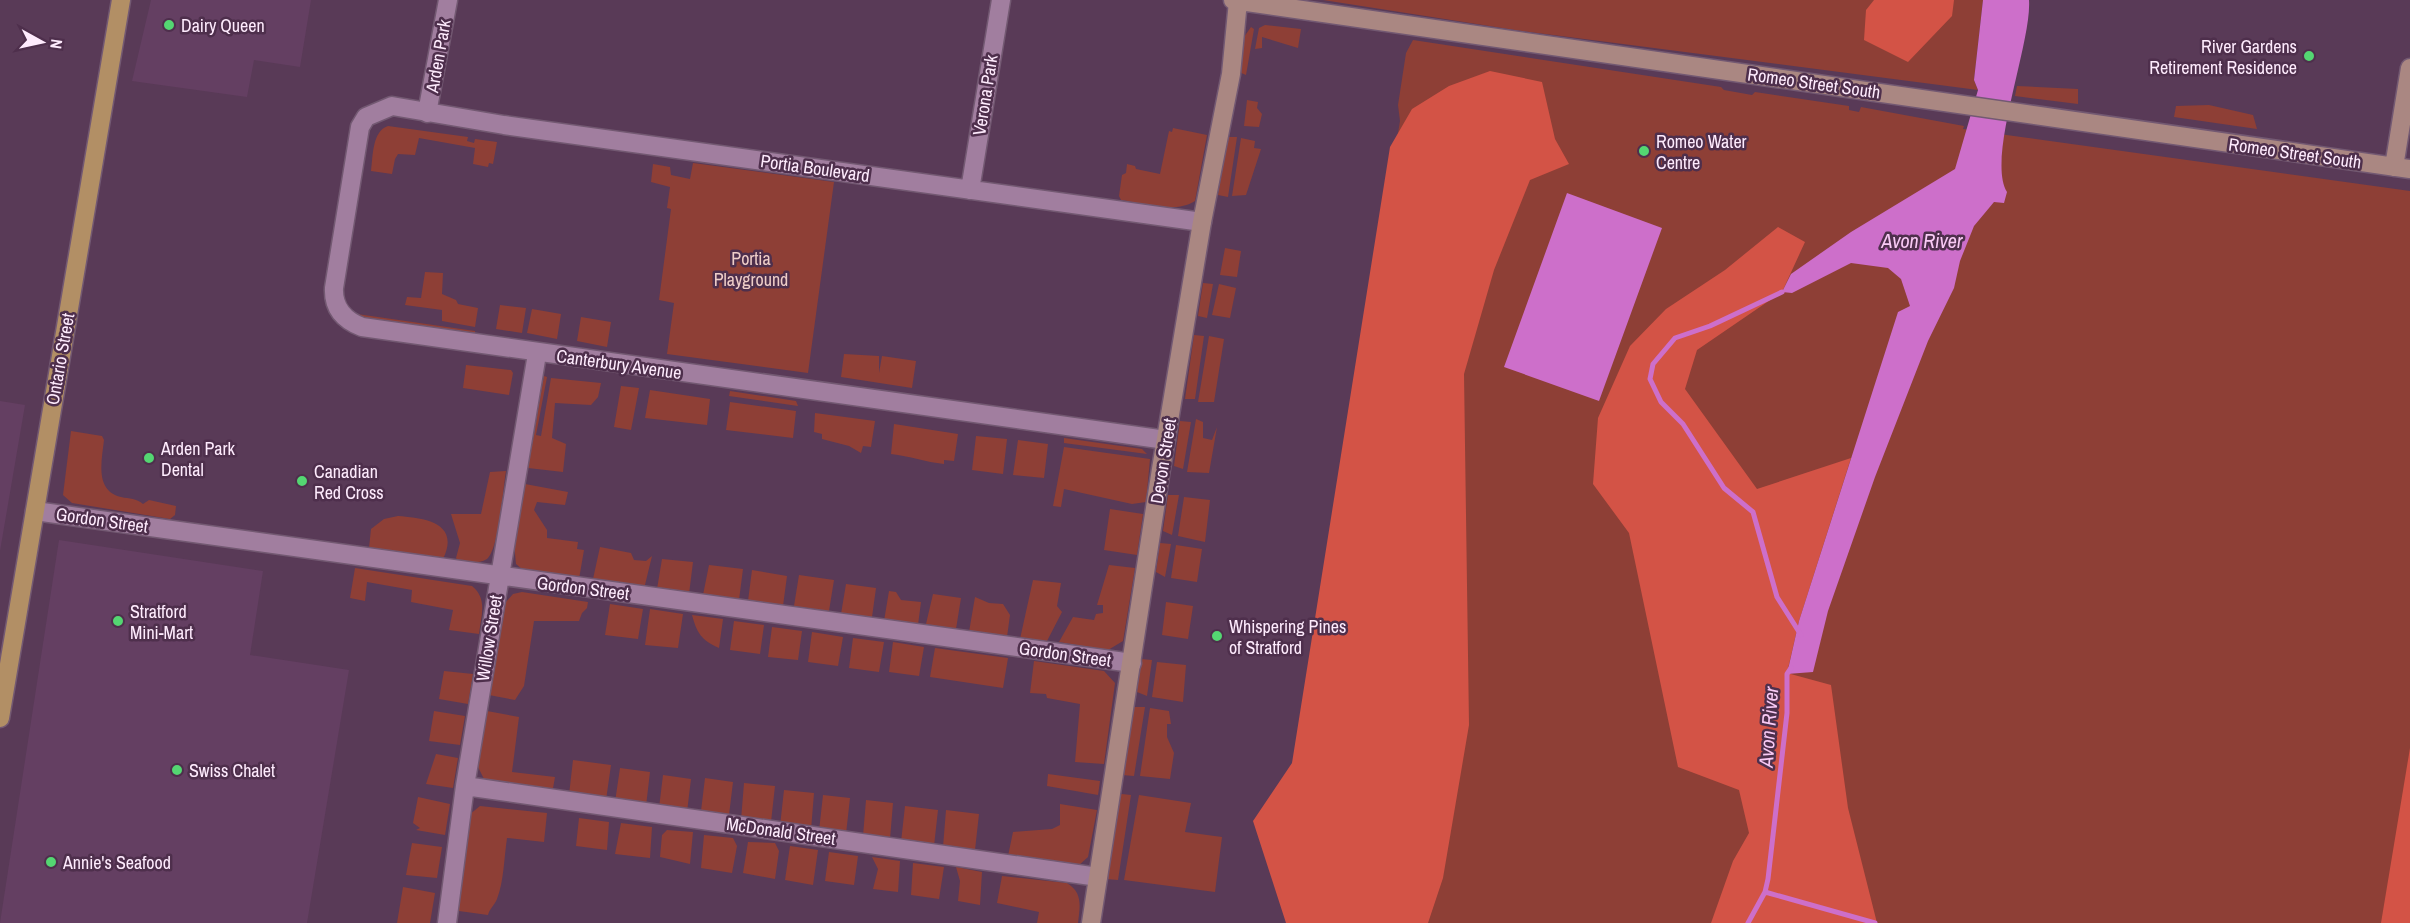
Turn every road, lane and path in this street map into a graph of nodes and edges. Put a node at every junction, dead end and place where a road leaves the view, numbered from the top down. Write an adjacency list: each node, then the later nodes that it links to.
1 (121, 0): 13 (main road, Ontario Street)
2 (448, 0): 7 (street, Arden Park)
3 (1001, 0): 9 (street, Verona Park)
4 (1233, 0): 5 (main road, Romeo Street South)
5 (1238, 1): 8 (main road, Romeo Street South); 10 (main road, Devon Street)
6 (2410, 68): 8 (main road)
7 (428, 112): 9 (street, Portia Boulevard); 11 (street, Canterbury Avenue)
8 (2402, 168)
9 (970, 190): 10 (street, Portia Boulevard)
10 (1202, 222): 12 (main road, Devon Street)
11 (537, 354): 12 (street, Canterbury Avenue); 14 (street, Willow Street)
12 (1166, 440): 15 (main road, Devon Street)
13 (35, 511): 14 (street, Gordon Street); 16 (main road, Ontario Street)
14 (499, 577): 15 (street, Gordon Street); 17 (street, Willow Street)
15 (1132, 663): 18 (main road, Devon Street)
16 (0, 718)
17 (465, 786): 18 (street, McDonald Street); 19 (street, Willow Street)
18 (1098, 877): 20 (main road, Devon Street)
19 (447, 923)
20 (1091, 923)

